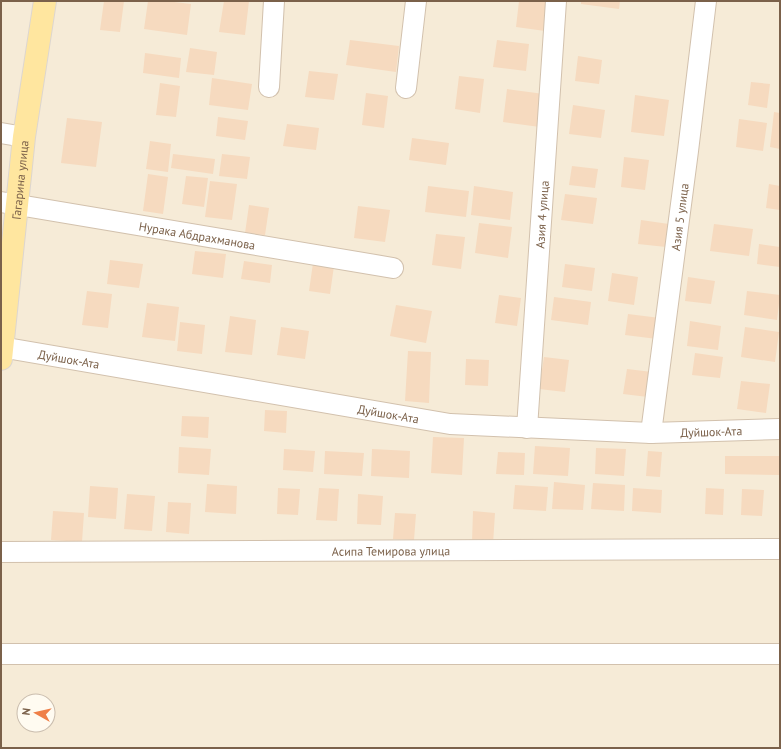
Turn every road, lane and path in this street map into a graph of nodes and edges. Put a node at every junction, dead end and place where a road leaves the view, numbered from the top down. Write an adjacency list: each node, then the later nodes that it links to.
1 (45, 1): 9 (main road, Гагарина улица)
2 (274, 1): 6 (street)
3 (416, 1): 7 (street)
4 (556, 1): 13 (street, Азия 4 улица)
5 (706, 1): 15 (street, Азия 5 улица)
6 (269, 87)
7 (406, 88)
8 (1, 133): 9 (street)
9 (24, 137): 10 (main road, Гагарина улица)
10 (9, 203): 11 (street, Нурака Абдрахманова); 12 (main road, Гагарина улица)
11 (393, 268)
12 (1, 351): 13 (street, Дуйшок-Ата)
13 (527, 428): 15 (street, Дуйшок-Ата)
14 (780, 429): 15 (street, Дуйшок-Ата)
15 (651, 433)
16 (780, 549): 17 (street, Асипа Темирова улица)
17 (1, 552)
18 (1, 654): 19 (street)
19 (780, 654)

